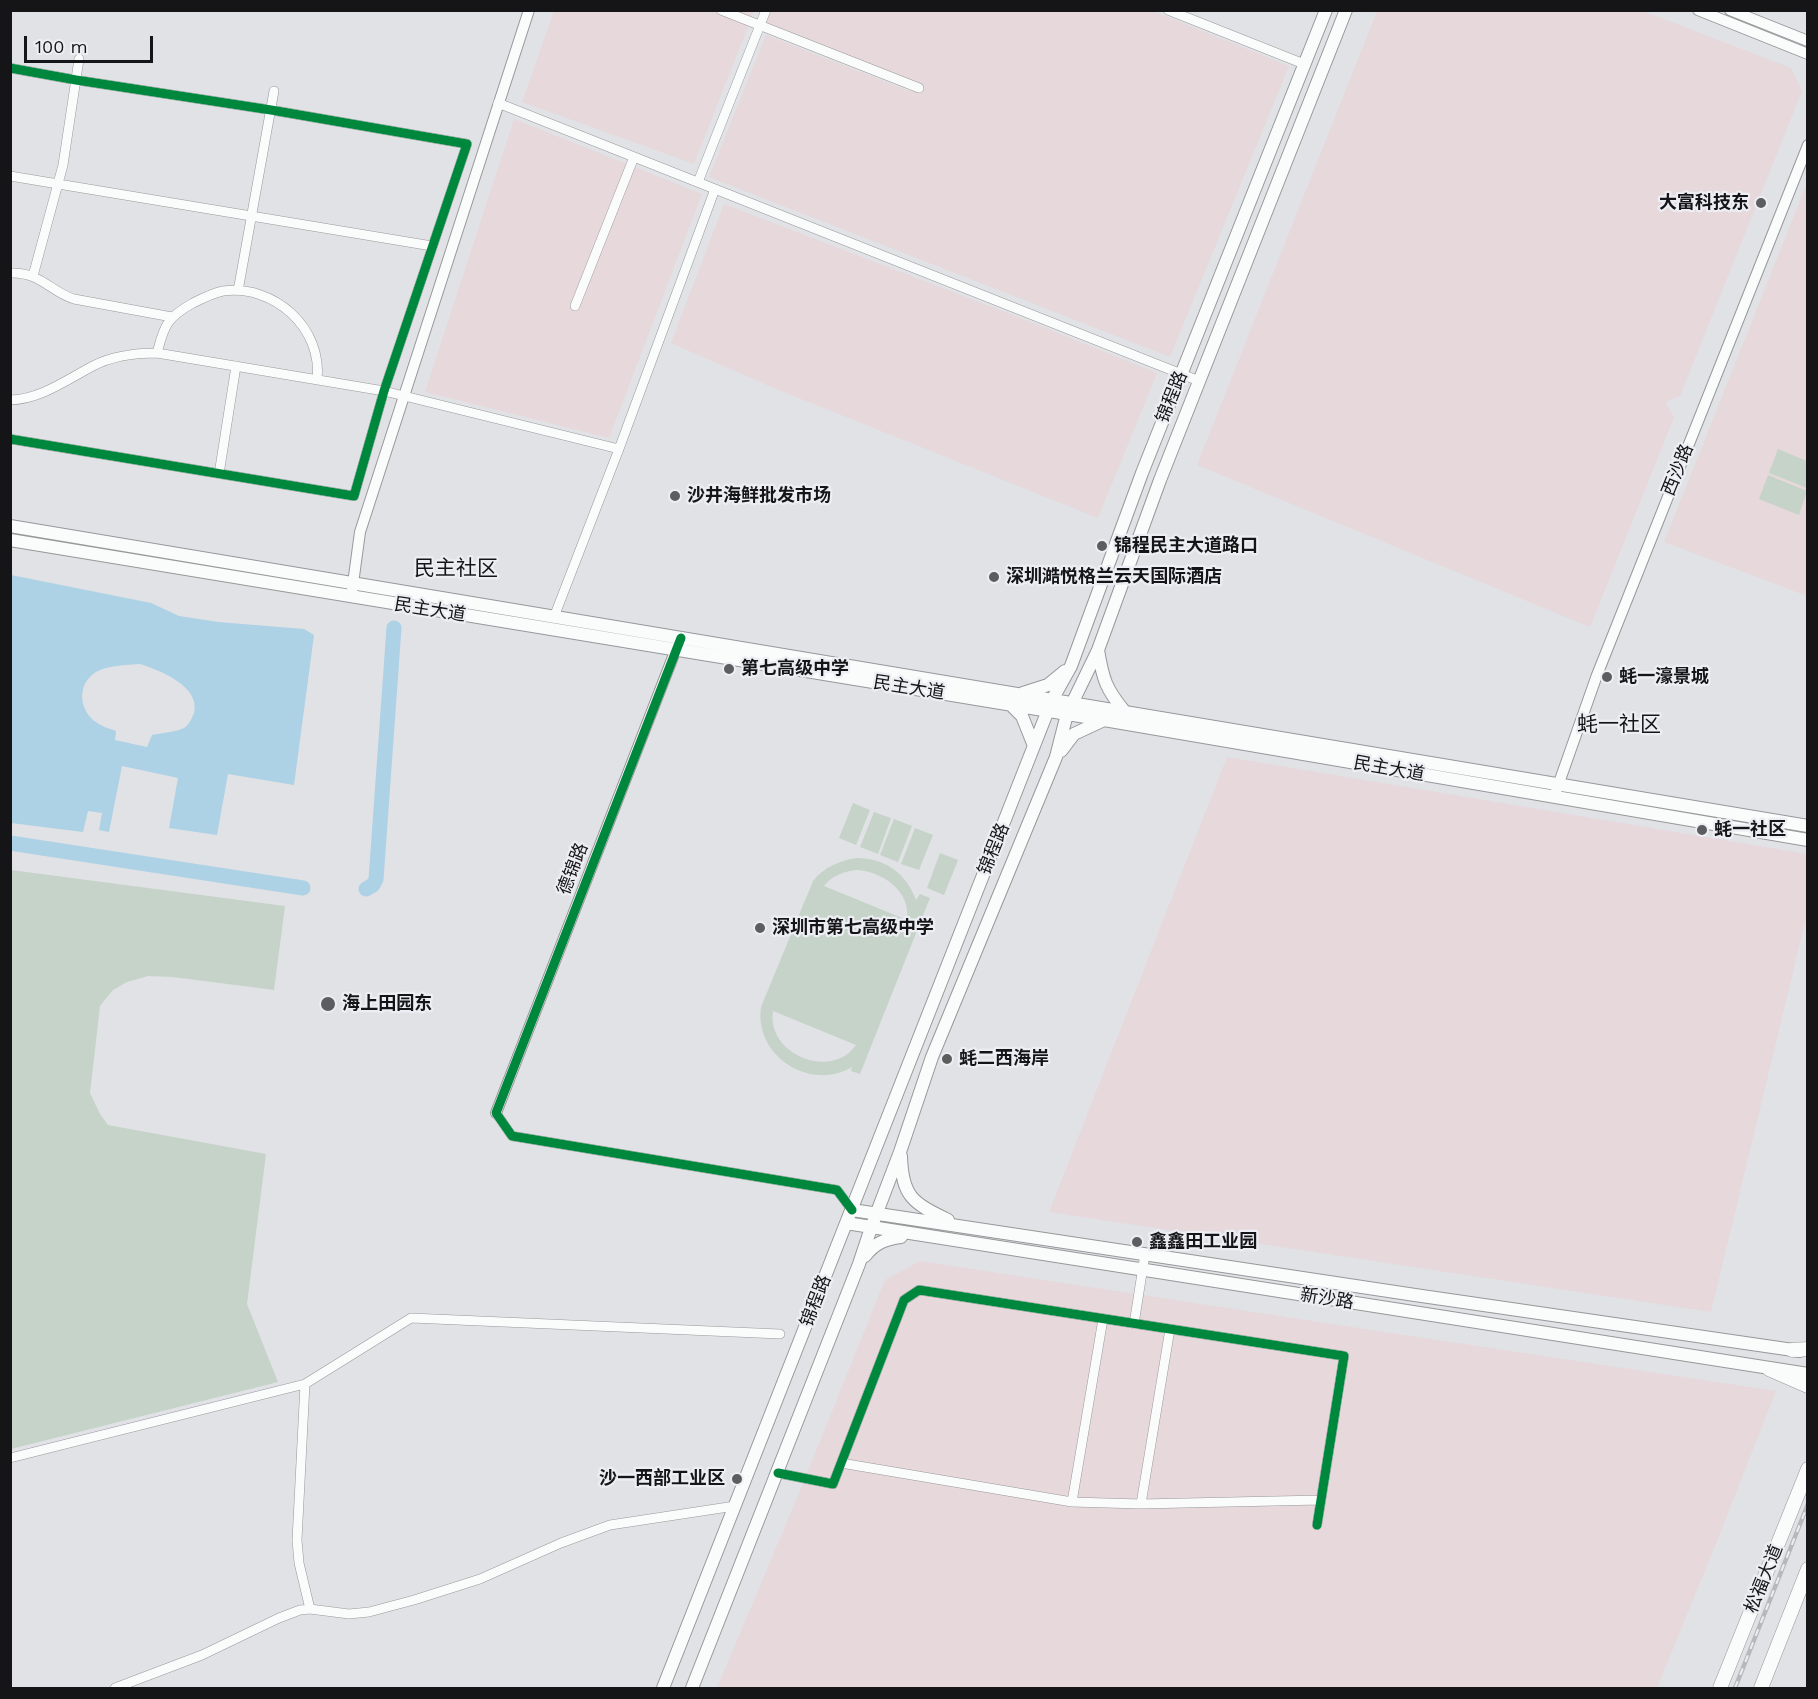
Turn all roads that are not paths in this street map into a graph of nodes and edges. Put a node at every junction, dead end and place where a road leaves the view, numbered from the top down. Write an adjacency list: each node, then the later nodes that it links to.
1 (529, 10): 18 (street)
2 (721, 10): 9 (street)
3 (766, 10): 9 (street)
4 (1168, 10): 13 (street)
5 (1326, 10): 13 (main road, 锦程路)
6 (1346, 10): 37 (main road, 锦程路)
7 (1698, 10): 11 (street)
8 (1730, 10): 10 (street)
9 (760, 25): 16 (street); 23 (street)
10 (1808, 41)
11 (1808, 54)
12 (80, 59): 15 (street)
13 (1304, 64): 35 (main road, 锦程路)
14 (10, 68): 15 (street)
15 (76, 81): 19 (street); 24 (street)
16 (919, 88)
17 (274, 91): 19 (street)
18 (498, 103): 21 (street); 39 (street)
19 (271, 110): 26 (street); 27 (street)
20 (1808, 145): 61 (street, 西沙路)
21 (634, 157): 23 (street); 31 (street)
22 (10, 176): 24 (street)
23 (698, 182): 25 (street)
24 (58, 184): 26 (street); 29 (street)
25 (715, 189): 35 (street); 42 (street)
26 (252, 216): 27 (street); 30 (street)
27 (432, 246): 38 (street)
28 (10, 273): 29 (street)
29 (33, 276): 32 (street)
30 (238, 291): 32 (street); 36 (street)
31 (575, 306)
32 (172, 317): 33 (street)
33 (157, 353): 34 (street); 40 (street)
34 (236, 366): 36 (street); 43 (street)
35 (1181, 374): 37 (street); 52 (main road, 锦程路)
36 (317, 380): 38 (street)
37 (1199, 381): 51 (main road, 锦程路)
38 (384, 391): 39 (street); 43 (street)
39 (404, 396): 42 (street); 46 (street)
40 (10, 400)
41 (10, 440): 43 (street)
42 (619, 449): 48 (street)
43 (219, 474)
44 (10, 526): 46 (main road, 民主大道)
45 (10, 540): 47 (main road, 民主大道)
46 (353, 583): 47 (street); 48 (main road, 民主大道)
47 (351, 597): 50 (main road, 民主大道)
48 (554, 617): 49 (main road, 民主大道)
49 (681, 638): 50 (street, 德锦路); 53 (main road, 民主大道)
50 (676, 650): 54 (main road, 民主大道); 65 (street, 德锦路)
51 (1098, 650): 56 (main road, 锦程路); 57 (main road)
52 (1071, 666): 53 (main road); 55 (main road, 锦程路)
53 (1022, 694): 55 (main road, 民主大道)
54 (1011, 705): 55 (main road, 民主大道); 59 (main road)
55 (1050, 706): 56 (main road, 民主大道); 59 (main road, 锦程路)
56 (1070, 709): 57 (main road, 民主大道); 58 (main road, 民主大道); 60 (main road, 锦程路)
57 (1125, 712): 61 (main road, 民主大道)
58 (1104, 720): 60 (main road); 62 (main road, 民主大道)
59 (1034, 746): 67 (main road, 锦程路)
60 (1056, 757): 66 (main road, 锦程路)
61 (1558, 783): 62 (street, 西沙路); 63 (main road, 民主大道)
62 (1554, 797): 64 (main road, 民主大道)
63 (1808, 826)
64 (1808, 840)
65 (496, 1113): 67 (street)
66 (900, 1152): 68 (main road, 锦程路); 70 (main road)
67 (852, 1210): 68 (main road, 新沙路); 69 (main road, 锦程路)
68 (876, 1213): 70 (main road, 新沙路); 71 (main road, 锦程路)
69 (846, 1224): 71 (main road, 新沙路); 93 (main road, 锦程路)
70 (963, 1227): 73 (main road, 新沙路)
71 (871, 1228): 72 (main road, 新沙路); 74 (main road, 锦程路)
72 (917, 1235): 74 (main road); 75 (main road, 新沙路)
73 (1145, 1254): 75 (street); 80 (main road, 新沙路)
74 (860, 1261): 89 (main road, 锦程路)
75 (1142, 1270): 77 (street); 82 (main road, 新沙路)
76 (1103, 1319): 77 (street); 87 (street); 91 (street)
77 (1134, 1324): 78 (street)
78 (1170, 1329): 90 (street); 92 (street)
79 (780, 1334): 84 (street)
80 (1792, 1350): 81 (main road)
81 (1808, 1350)
82 (1769, 1369): 83 (main road, 新沙路); 85 (main road)
83 (1808, 1374)
84 (304, 1384): 86 (street); 96 (street)
85 (1808, 1386)
86 (10, 1458)
87 (841, 1462): 89 (street); 91 (street)
88 (1808, 1469): 100 (main road, 松福大道)
89 (778, 1473): 99 (main road, 锦程路)
90 (1320, 1500): 92 (street); 94 (street)
91 (1072, 1502): 92 (street)
92 (1141, 1504)
93 (735, 1506): 96 (street); 98 (main road, 锦程路)
94 (1317, 1525)
95 (1808, 1569): 101 (main road, 松福大道)
96 (310, 1610): 97 (street)
97 (116, 1689)
98 (663, 1689)
99 (692, 1689)
100 (1720, 1689)
101 (1761, 1689)

